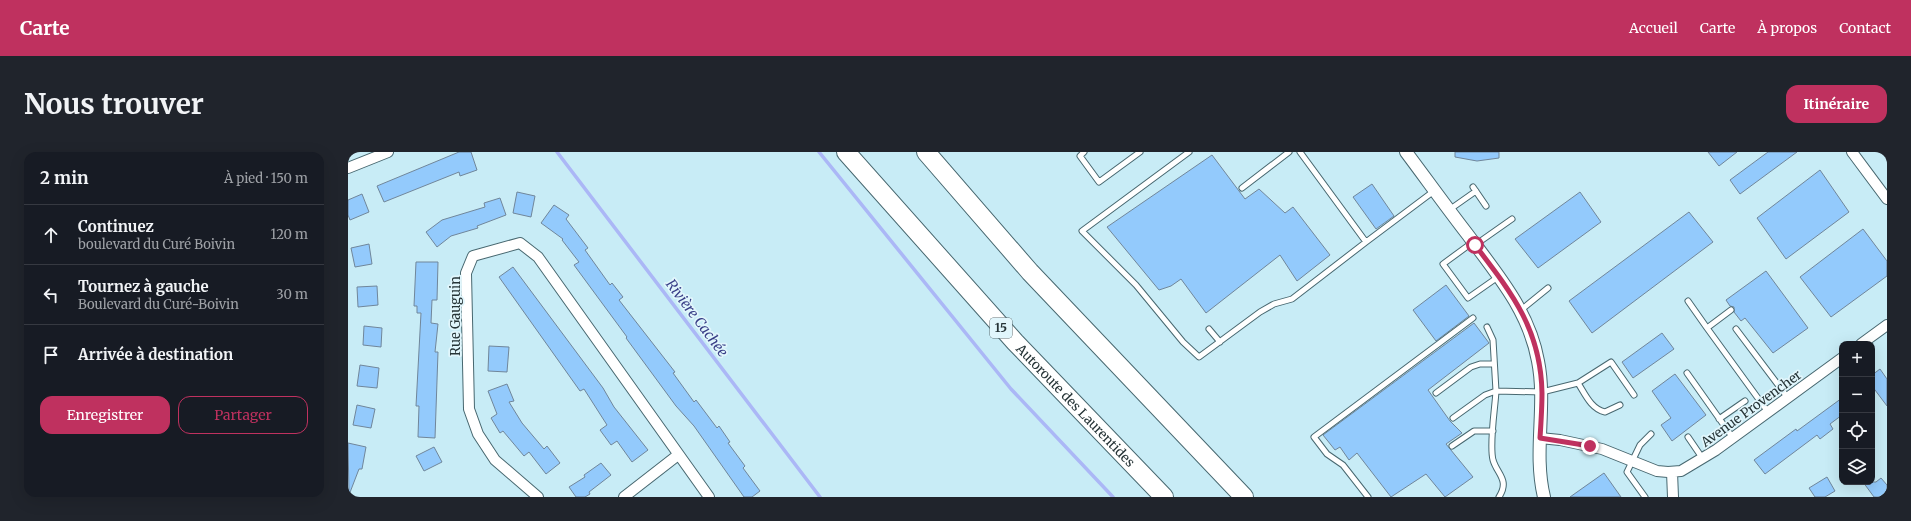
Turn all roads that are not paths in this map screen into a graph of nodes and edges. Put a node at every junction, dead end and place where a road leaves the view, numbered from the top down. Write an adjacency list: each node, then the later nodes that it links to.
1 (388, 152): 11 (street)
2 (846, 152): 61 (highway, Autoroute des Laurentides / 15)
3 (926, 152): 48 (highway)
4 (1084, 152): 5 (lane)
5 (1140, 152)
6 (1189, 152): 32 (lane)
7 (1289, 152): 12 (lane)
8 (1300, 152): 18 (lane)
9 (1406, 152): 13 (street)
10 (1852, 152): 14 (street)
11 (348, 168)
12 (1242, 188)
13 (1434, 190): 16 (street); 18 (lane)
14 (1887, 199)
15 (1486, 206): 16 (lane)
16 (1449, 210): 19 (street)
17 (1512, 219): 19 (lane)
18 (1366, 242): 32 (lane)
19 (1474, 243): 20 (street); 20 (lane)
20 (1499, 276): 23 (street)
21 (1548, 288): 23 (lane)
22 (1688, 301): 27 (lane)
23 (1521, 310): 38 (street)
24 (1731, 310): 27 (lane)
25 (1473, 318): 64 (lane)
26 (1487, 327): 34 (lane)
27 (1707, 328): 44 (lane)
28 (1209, 329): 32 (lane)
29 (1736, 329): 41 (lane)
30 (1885, 330): 31 (street)
31 (1866, 341)
32 (1220, 342)
33 (1839, 360): 41 (street, Avenue Provencher)
34 (1494, 364): 37 (lane); 39 (lane)
35 (1687, 373): 46 (lane)
36 (1578, 383): 38 (lane); 40 (lane); 43 (lane)
37 (1496, 391): 38 (lane); 45 (lane); 47 (lane)
38 (1542, 392): 50 (street)
39 (1436, 393)
40 (1634, 395)
41 (1788, 398): 44 (street, Avenue Provencher)
42 (1745, 401): 46 (lane)
43 (1620, 405)
44 (1768, 412): 52 (street, Avenue Provencher)
45 (1453, 418)
46 (1719, 419): 52 (lane)
47 (1493, 431): 53 (lane); 65 (lane)
48 (1181, 432): 62 (highway); 63 (highway)
49 (1651, 434): 56 (lane)
50 (1540, 438): 56 (street); 66 (street)
51 (1688, 438): 55 (lane)
52 (1733, 438): 55 (street, Avenue Provencher)
53 (1452, 446)
54 (678, 455): 58 (street, Rue Gauguin); 59 (street); 60 (street, Rue Gauguin)
55 (1703, 459): 57 (street, Avenue Provencher)
56 (1632, 460): 57 (street); 67 (lane)
57 (1672, 472): 68 (street)
58 (538, 497)
59 (624, 497)
60 (709, 497)
61 (1164, 497)
62 (1244, 497)
63 (1258, 497)
64 (1368, 497)
65 (1499, 497)
66 (1544, 497)
67 (1645, 497)
68 (1673, 497)

